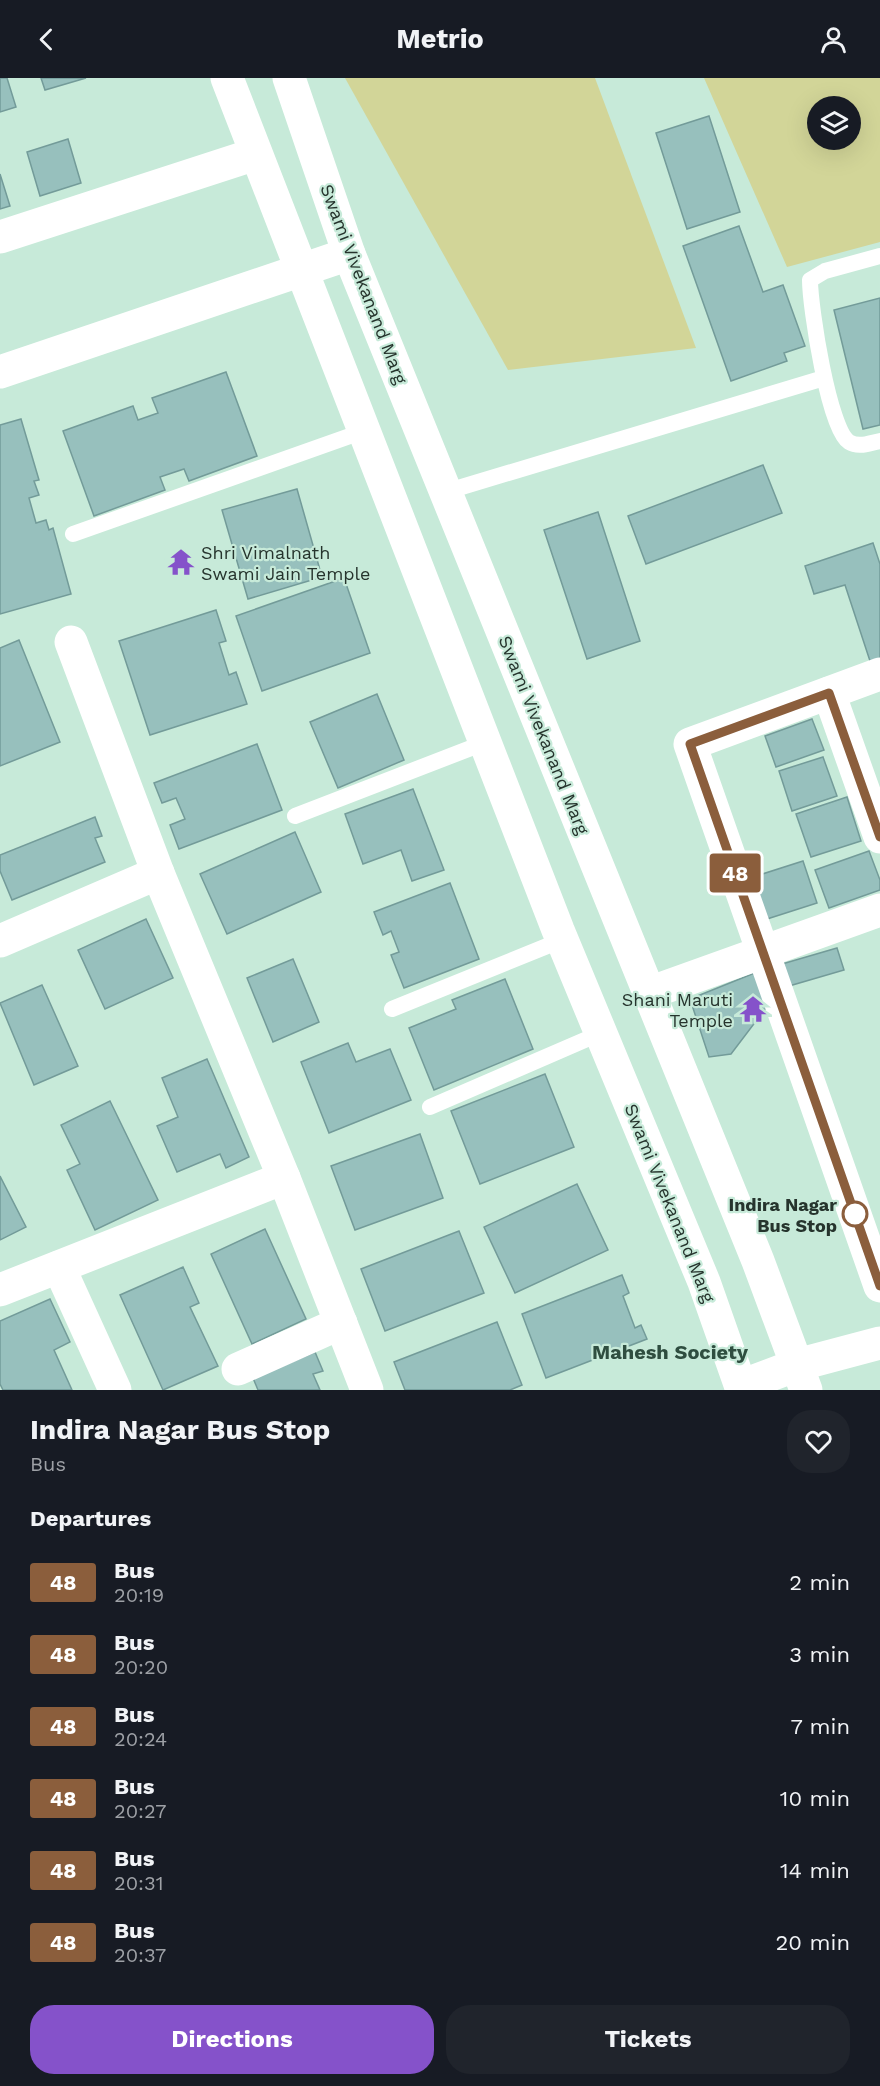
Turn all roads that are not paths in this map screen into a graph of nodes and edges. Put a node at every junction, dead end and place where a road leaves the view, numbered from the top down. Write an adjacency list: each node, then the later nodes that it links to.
1 (226, 78): 3 (street, Swami Vivekanand Marg)
2 (289, 78): 5 (street, Swami Vivekanand Marg)
3 (256, 154): 4 (street); 7 (street, Swami Vivekanand Marg)
4 (0, 237)
5 (349, 254): 7 (street); 12 (street, Swami Vivekanand Marg)
6 (880, 256): 9 (lane)
7 (301, 272): 8 (street); 10 (street, Swami Vivekanand Marg)
8 (0, 372)
9 (825, 378): 11 (lane); 12 (lane)
10 (363, 431): 13 (lane); 17 (street, Swami Vivekanand Marg)
11 (880, 441)
12 (445, 492): 25 (street, Swami Vivekanand Marg)
13 (73, 534)
14 (71, 642): 20 (street)
15 (880, 674): 16 (street)
16 (829, 693): 19 (street); 24 (street)
17 (484, 743): 18 (lane); 22 (street, Swami Vivekanand Marg)
18 (295, 816)
19 (880, 837)
20 (158, 873): 23 (street); 29 (street)
21 (880, 910): 24 (street)
22 (562, 940): 26 (lane); 27 (street, Swami Vivekanand Marg)
23 (0, 941)
24 (763, 952): 25 (street); 31 (street)
25 (649, 993): 36 (street, Swami Vivekanand Marg)
26 (392, 1009)
27 (601, 1033): 28 (lane); 37 (street, Swami Vivekanand Marg)
28 (430, 1107)
29 (284, 1178): 30 (street); 33 (street)
30 (59, 1267): 32 (street); 38 (street)
31 (880, 1286)
32 (0, 1290)
33 (341, 1323): 35 (street); 39 (street)
34 (880, 1343): 36 (street)
35 (238, 1369)
36 (802, 1377): 37 (street)
37 (738, 1389)
38 (115, 1390)
39 (367, 1390)

